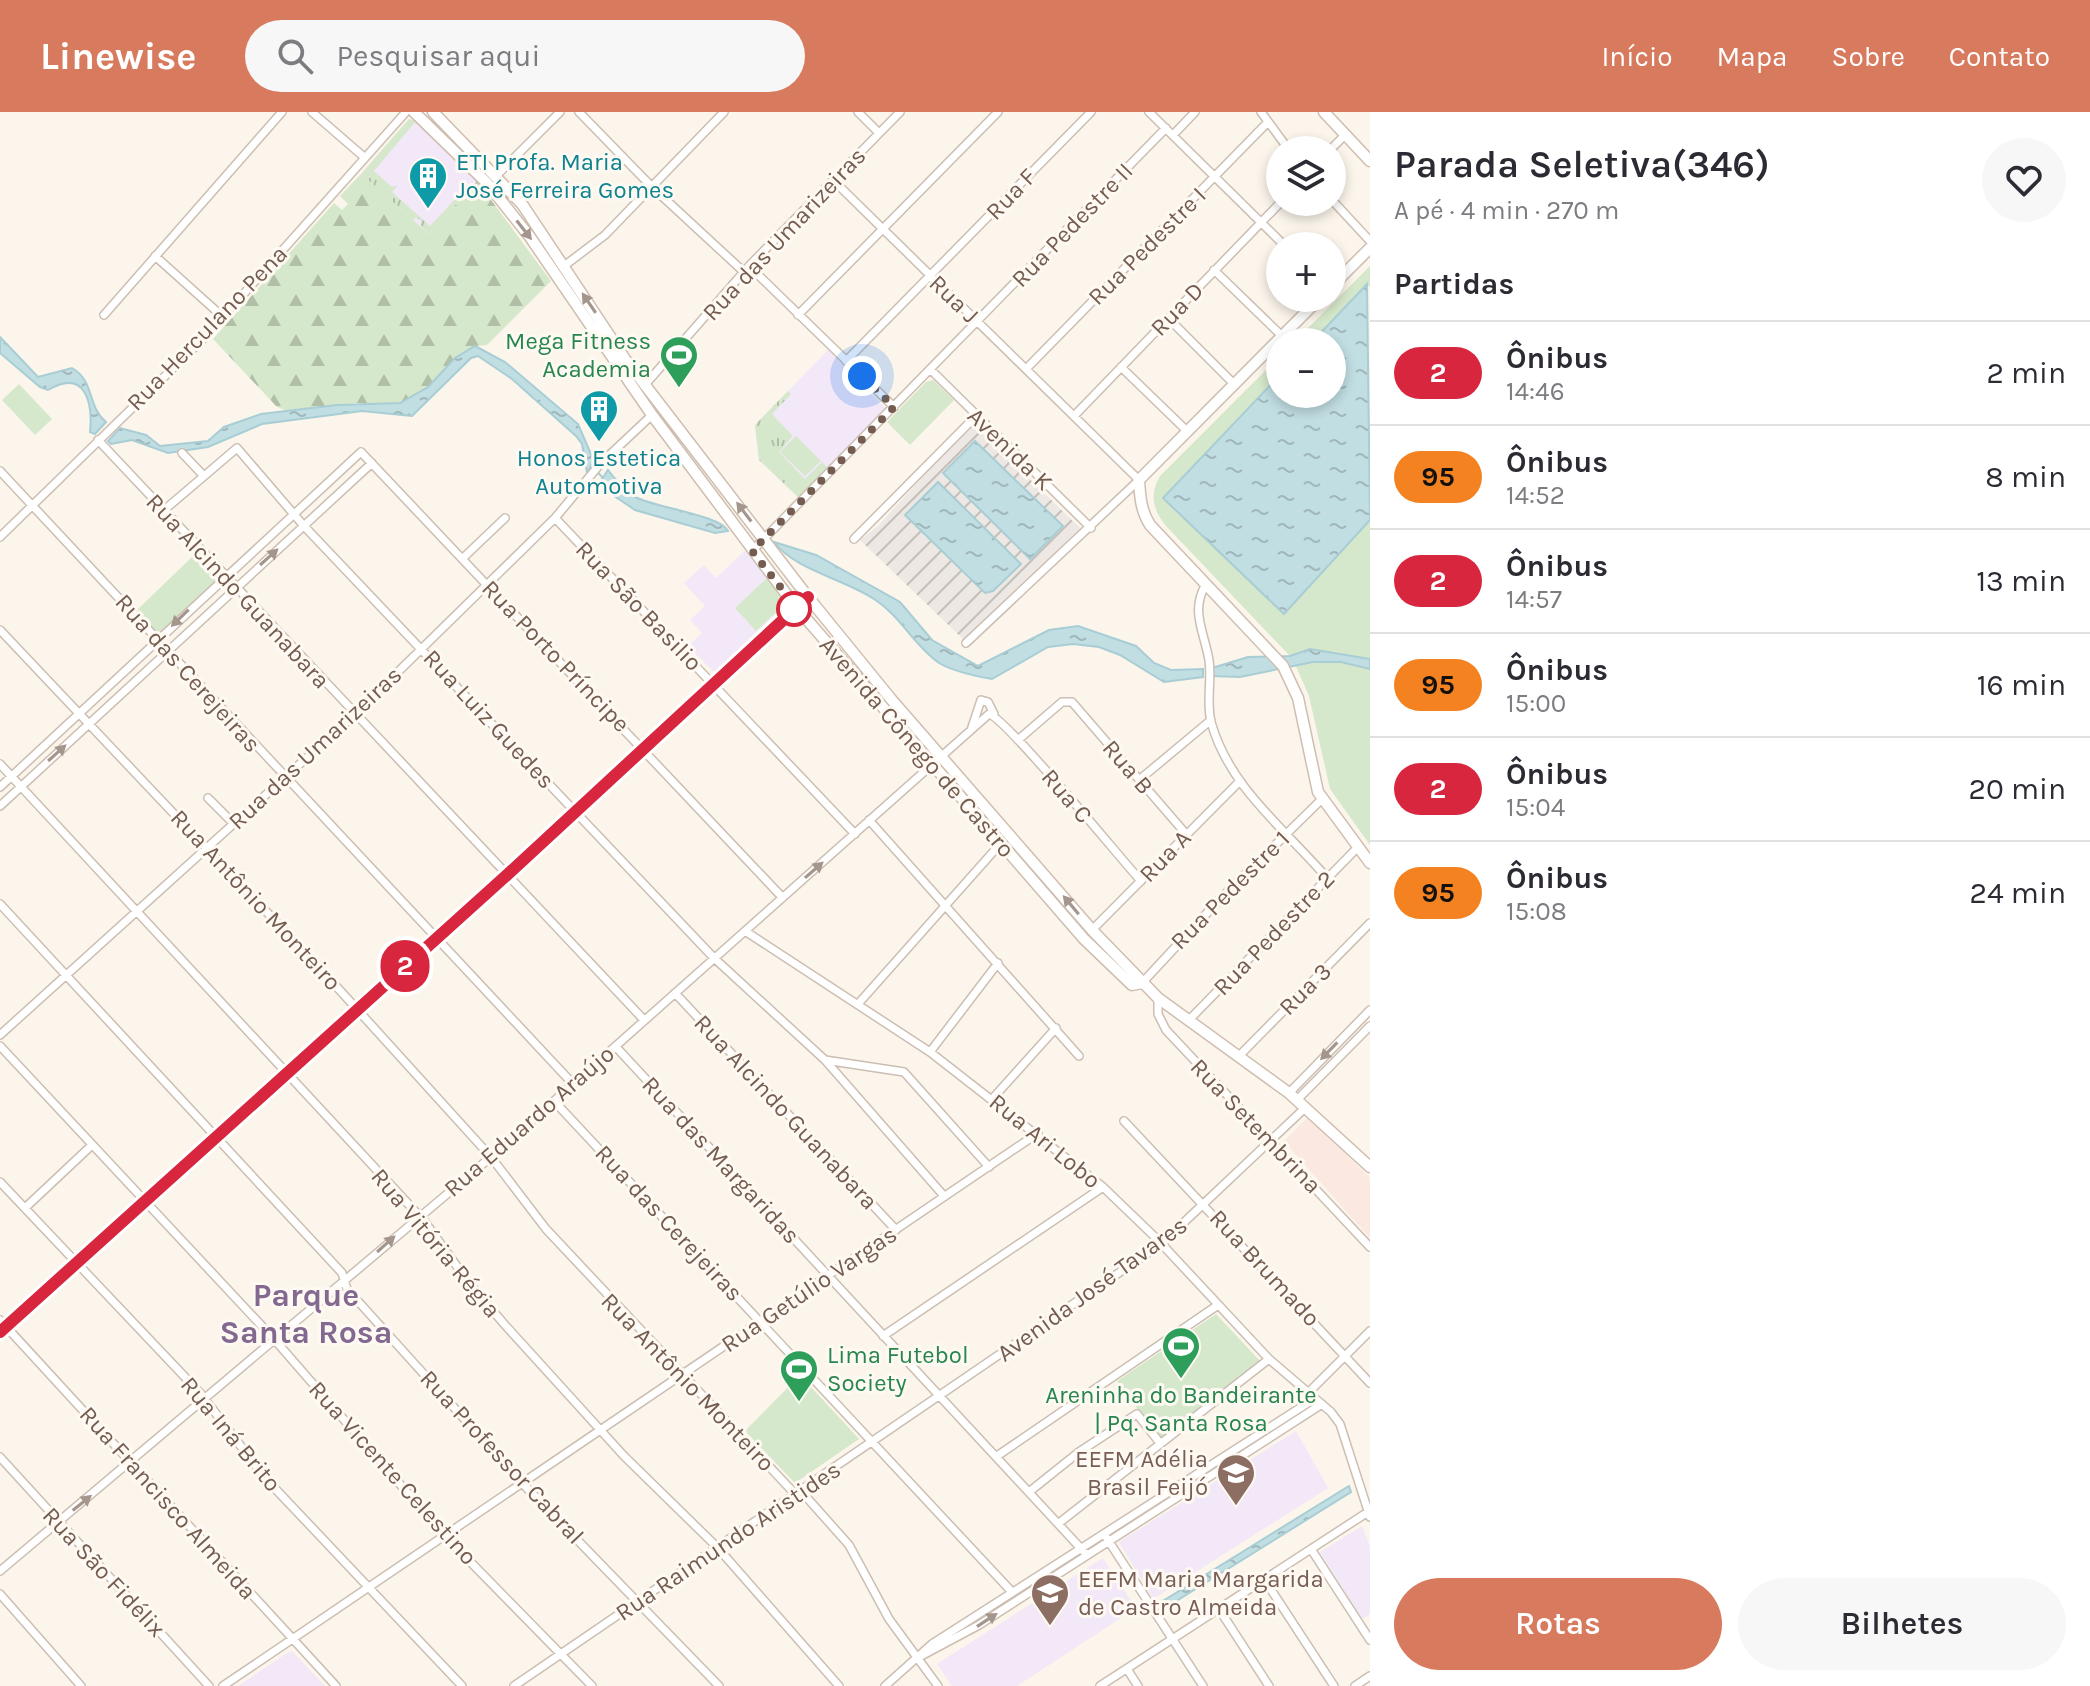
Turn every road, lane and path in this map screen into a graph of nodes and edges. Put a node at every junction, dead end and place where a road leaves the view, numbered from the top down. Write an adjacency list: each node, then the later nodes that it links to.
1 (282, 112): 36 (street)
2 (312, 112): 23 (street)
3 (406, 112): 23 (street, Rua Herculano Pena)
4 (414, 112): 56 (main road, Avenida Cônego de Castro, one-way to 56)
5 (433, 112): 25 (main road, Avenida Cônego de Castro)
6 (560, 112): 25 (street)
7 (579, 112): 28 (street)
8 (724, 112): 28 (street)
9 (858, 112): 19 (street)
10 (900, 112): 19 (street, Rua das Umarizeiras)
11 (998, 112): 32 (street)
12 (1091, 112): 41 (street, Rua F)
13 (1149, 112): 18 (street)
14 (1195, 112): 20 (street)
15 (1261, 112): 17 (street)
16 (1324, 112): 21 (main road)
17 (1267, 123): 22 (street); 26 (street, Rua Pedestre I)
18 (1166, 128): 20 (street); 47 (street, Rua Pedestre II)
19 (879, 133): 27 (street, Rua das Umarizeiras)
20 (1173, 135): 26 (street)
21 (1345, 135): 24 (main road)
22 (1278, 136)
23 (364, 157): 45 (street, Rua Herculano Pena)
24 (1370, 161)
25 (496, 176): 37 (main road, Avenida Cônego de Castro)
26 (1216, 176): 31 (street); 53 (street, Rua Pedestre I)
27 (834, 181): 32 (street, Rua J); 38 (street, Rua das Umarizeiras)
28 (652, 187): 37 (street); 38 (street)
29 (1346, 215): 34 (street)
30 (1266, 216): 31 (street, Rua D)
31 (1260, 222): 33 (street); 39 (street, Rua D)
32 (883, 230): 41 (street, Rua J); 44 (street)
33 (1270, 232)
34 (1370, 241)
35 (1370, 248): 40 (main road)
36 (155, 256): 43 (street); 45 (street)
37 (564, 266): 56 (main road, Avenida Cônego de Castro, one-way to 37)
38 (747, 269): 44 (street); 56 (street, Rua das Umarizeiras)
39 (1214, 270): 46 (street, Rua D); 48 (street)
40 (1346, 272)
41 (931, 276): 47 (street, Rua J); 51 (street, Rua F)
42 (1306, 312): 49 (main road)
43 (104, 315)
44 (798, 315): 51 (street)
45 (223, 317): 62 (street, Rua Herculano Pena)
46 (1168, 318): 52 (street, Rua D); 55 (street)
47 (977, 322): 53 (street, Rua J); 54 (street)
48 (1274, 328)
49 (1290, 328)
50 (1266, 352): 55 (main road)
51 (846, 361): 57 (street)
52 (1121, 367): 60 (street, Rua D); 61 (street)
53 (1026, 369): 60 (street, Rua J)
54 (931, 370): 57 (street); 59 (street, Avenida K)
55 (1234, 384): 61 (main road)
56 (641, 389): 58 (main road, Avenida Cônego de Castro); 76 (main road, Avenida Cônego de Castro, one-way to 56)
57 (894, 407): 76 (street)
58 (652, 415): 72 (street, Rua das Umarizeiras); 78 (main road, Avenida Cônego de Castro)
59 (976, 416): 74 (street, Avenida K); 77 (street)
60 (1074, 416): 67 (street, Rua J)
61 (1187, 431): 67 (main road)
62 (99, 438): 68 (street, Rua Herculano Pena); 69 (street, Rua Alcindo Guanabara)
63 (182, 453): 66 (street)
64 (372, 463): 70 (street, Rua Porto Príncipe); 73 (street); 79 (street, Rua Porto Príncipe)
65 (0, 471): 68 (street, Rua das Cerejeiras)
66 (202, 474): 69 (street, Rua Luiz Guedes); 70 (street, Rua Luiz Guedes)
67 (1139, 480): 74 (street); 82 (main road)
68 (34, 505): 75 (street, Rua Herculano Pena); 87 (street, Rua das Cerejeiras)
69 (163, 511): 80 (street, Rua Alcindo Guanabara)
70 (293, 513): 73 (street, Rua Luiz Guedes); 80 (street)
71 (505, 518): 79 (street)
72 (555, 518): 81 (street, Rua das Umarizeiras); 91 (street, Rua São Basilio)
73 (304, 526): 83 (street, one-way to 73); 89 (street, Rua Luiz Guedes)
74 (1091, 528): 88 (street)
75 (0, 537)
76 (764, 538): 78 (street); 84 (main road, Avenida Cônego de Castro)
77 (854, 539)
78 (752, 551): 85 (main road, Avenida Cônego de Castro)
79 (463, 558): 81 (street, Rua Porto Príncipe)
80 (223, 577): 83 (street, Rua Alcindo Guanabara); 87 (street, one-way to 87)
81 (488, 584): 89 (street, Rua das Umarizeiras); 99 (street, Rua Porto Príncipe)
82 (1206, 584): 95 (street); 109 (main road)
83 (234, 589): 90 (street); 94 (street, Rua Alcindo Guanabara)
84 (808, 597): 85 (street); 100 (main road, Avenida Cônego de Castro)
85 (796, 607): 91 (street); 100 (main road, Avenida Cônego de Castro)
86 (0, 630): 92 (street, Rua Antônio Monteiro)
87 (158, 639): 90 (street, Rua das Cerejeiras); 92 (street)
88 (966, 643)
89 (422, 649): 94 (street, Rua das Umarizeiras); 111 (street, Rua Luiz Guedes)
90 (169, 651): 96 (street); 103 (street, Rua das Cerejeiras)
91 (713, 682): 99 (street); 115 (street, Rua São Basilio)
92 (80, 712): 96 (street, Rua Antônio Monteiro); 102 (street)
93 (993, 714): 97 (street); 97 (street); 98 (street, Rua C)
94 (354, 715): 103 (street, Rua das Umarizeiras); 123 (street, Rua Alcindo Guanabara)
95 (1211, 720): 104 (street); 105 (street)
96 (90, 723): 106 (street, one-way to 96); 120 (street, Rua Antônio Monteiro)
97 (971, 731): 100 (street, Rua Eduardo Araújo)
98 (1018, 740): 104 (street, Rua B); 125 (street, Rua C)
99 (642, 747): 111 (street); 126 (street, Rua Porto Príncipe)
100 (936, 761): 112 (street, Rua Eduardo Araújo); 117 (main road, Avenida Cônego de Castro); 118 (main road, Avenida Cônego de Castro)
101 (0, 764): 102 (street, Rua Vitória Régia)
102 (11, 776): 106 (street, Rua Vitória Régia); 107 (street)
103 (283, 777): 113 (street, Rua das Umarizeiras); 133 (street, Rua das Cerejeiras)
104 (1139, 780): 116 (street, Rua B)
105 (1238, 783): 114 (street); 116 (street, Rua A)
106 (21, 786): 110 (street); 129 (street, Rua Vitória Régia)
107 (0, 787)
108 (208, 798): 113 (street)
109 (1322, 799): 114 (street, Rua Pedestre 1); 119 (main road)
110 (0, 806)
111 (575, 811): 123 (street); 135 (street, Rua Luiz Guedes)
112 (869, 820): 115 (street, Rua Eduardo Araújo); 128 (street)
113 (234, 824): 120 (street, Rua das Umarizeiras)
114 (1287, 832): 124 (street); 138 (street, Rua Pedestre 1)
115 (855, 834): 126 (street, Rua Eduardo Araújo, one-way to 115)
116 (1186, 834): 125 (street, Rua A)
117 (1001, 843): 121 (main road, Avenida Cônego de Castro); 128 (street)
118 (1020, 845): 121 (main road); 131 (main road, Avenida Cônego de Castro, one-way to 118)
119 (1358, 847): 122 (main road); 124 (street, Rua Pedestre 2)
120 (208, 848): 129 (street, Rua das Umarizeiras); 142 (street, Rua Antônio Monteiro)
121 (1011, 854): 134 (main road, Avenida Cônego de Castro)
122 (1370, 863)
123 (507, 875): 133 (street); 145 (street, Rua Alcindo Guanabara)
124 (1327, 878): 144 (street, Rua Pedestre 2)
125 (1141, 881): 131 (street, Rua A)
126 (782, 897): 132 (street, Rua Eduardo Araújo)
127 (0, 904): 137 (street, Rua Professor Cabral)
128 (945, 905): 136 (street); 141 (street)
129 (135, 911): 137 (street, Rua das Umarizeiras); 155 (street, Rua Vitória Régia)
130 (1370, 923): 153 (street, Rua 3)
131 (1092, 930): 134 (main road); 138 (main road, Avenida Cônego de Castro)
132 (745, 931): 135 (street, Rua Eduardo Araújo); 141 (street, Rua Ari Lobo)
133 (436, 937): 142 (street); 156 (street, Rua das Cerejeiras)
134 (1084, 939): 138 (main road, Avenida Cônego de Castro)
135 (714, 958): 139 (street, Rua Eduardo Araújo); 154 (street, Rua Luiz Guedes)
136 (998, 963): 147 (street); 151 (street)
137 (65, 974): 148 (street, Rua das Umarizeiras); 162 (street, Rua Professor Cabral)
138 (1142, 983): 140 (main road, Avenida Cônego de Castro)
139 (675, 993): 145 (street, Rua Eduardo Araújo); 175 (street, Rua Alcindo Guanabara)
140 (1158, 998): 144 (main road, Avenida Cônego de Castro); 163 (street, Rua Setembrina)
141 (858, 1004): 151 (street, Rua Ari Lobo)
142 (357, 1009): 155 (street); 165 (street, Rua Antônio Monteiro)
143 (1370, 1010): 158 (street, Avenida José Tavares, one-way to 158)
144 (1190, 1019): 153 (main road, Avenida Cônego de Castro)
145 (644, 1020): 150 (street, Rua Eduardo Araújo)
146 (1370, 1026): 158 (street, Avenida José Tavares)
147 (1056, 1028): 152 (street); 157 (street)
148 (0, 1035)
149 (0, 1046): 164 (street, Rua Vicente Celestino)
150 (616, 1047): 156 (street, Rua Eduardo Araújo); 179 (street, Rua das Margaridas)
151 (930, 1052): 157 (street, Rua Ari Lobo)
152 (1079, 1056)
153 (1239, 1056): 158 (main road, Avenida Cônego de Castro)
154 (825, 1060): 166 (street); 170 (street, Rua Luiz Guedes)
155 (287, 1072): 162 (street); 174 (street, Rua Vitória Régia)
156 (573, 1084): 159 (street, Rua Eduardo Araújo)
157 (993, 1098): 161 (street, Rua Ari Lobo)
158 (1297, 1100): 163 (street, Avenida José Tavares); 167 (main road, Avenida Cônego de Castro)
159 (554, 1101): 165 (street, Rua Eduardo Araújo); 183 (street, Rua das Cerejeiras)
160 (1124, 1121): 172 (street, Rua Brumado)
161 (1038, 1133): 166 (street, Rua Getúlio Vargas); 169 (street, Rua Ari Lobo)
162 (217, 1136): 171 (street); 180 (street, Rua Professor Cabral)
163 (1272, 1142): 172 (street, Avenida José Tavares); 177 (street, Rua Setembrina)
164 (92, 1145): 171 (street, Rua Vicente Celestino); 173 (street)
165 (491, 1157): 174 (street, Rua Eduardo Araújo); 190 (street, Rua Antônio Monteiro)
166 (989, 1167): 170 (street, Rua Getúlio Vargas)
167 (1370, 1167)
168 (0, 1182): 173 (street, Rua Iná Brito)
169 (1103, 1187): 176 (street, Rua Ari Lobo); 186 (street)
170 (944, 1196): 175 (street, Rua Getúlio Vargas)
171 (145, 1201): 178 (street); 187 (street, Rua Vicente Celestino)
172 (1206, 1204): 176 (street, Avenida José Tavares); 188 (street, Rua Brumado)
173 (25, 1208): 178 (street, Rua Iná Brito)
174 (417, 1216): 180 (street, Rua Eduardo Araújo, one-way to 174); 195 (street, Rua Vitória Régia)
175 (896, 1230): 179 (street, Rua Getúlio Vargas)
176 (1161, 1244): 181 (street, Rua Ari Lobo); 192 (street, Avenida José Tavares)
177 (1370, 1247)
178 (77, 1262): 184 (street); 194 (street, Rua Iná Brito)
179 (829, 1276): 183 (street, Rua Getúlio Vargas); 186 (street, Rua das Margaridas)
180 (343, 1283): 187 (street, Rua Eduardo Araújo); 201 (street, Rua Professor Cabral)
181 (1218, 1305): 189 (street, Rua Ari Lobo); 198 (street)
182 (0, 1320): 184 (street, Rua Francisco Almeida)
183 (761, 1321): 190 (street, Rua Getúlio Vargas); 196 (street, Rua das Cerejeiras)
184 (3, 1329): 200 (street, Rua Francisco Almeida)
185 (1370, 1331): 188 (street)
186 (883, 1336): 192 (street, Rua das Margaridas)
187 (274, 1339): 194 (street, Rua Eduardo Araújo); 207 (street, Rua Vicente Celestino)
188 (1345, 1355): 191 (street, Rua Brumado); 193 (street)
189 (1269, 1359): 193 (street, Rua Ari Lobo); 197 (street)
190 (682, 1376): 195 (street, Rua Getúlio Vargas); 203 (street, Rua Antônio Monteiro)
191 (1370, 1383)
192 (941, 1396): 196 (street, Rua Raimundo Aristides); 198 (street, Rua das Margaridas)
193 (1314, 1399): 204 (street, Rua Ari Lobo); 208 (street)
194 (205, 1401): 200 (street, Rua Eduardo Araújo); 214 (street, Rua Iná Brito)
195 (601, 1429): 201 (street, Rua Getúlio Vargas); 209 (street, Rua Vitória Régia)
196 (872, 1442): 203 (street, Rua Raimundo Aristides); 215 (street, Rua das Cerejeiras)
197 (1160, 1443): 202 (street); 206 (street)
198 (997, 1456): 202 (street, Rua das Margaridas)
199 (0, 1457): 205 (street, Rua São Fidélix)
200 (131, 1463): 205 (street, Rua Eduardo Araújo, one-way to 200); 221 (street, Rua Francisco Almeida)
201 (523, 1484): 207 (street, Rua Getúlio Vargas); 217 (street, Rua Professor Cabral)
202 (1029, 1492): 206 (street, Rua das Margaridas)
203 (799, 1493): 209 (street, Rua Raimundo Aristides); 223 (street, Rua Antônio Monteiro)
204 (1369, 1515): 210 (street)
205 (58, 1523): 212 (street, Rua Eduardo Araújo); 228 (street, Rua São Fidélix)
206 (1059, 1523): 211 (street, Rua das Margaridas)
207 (445, 1536): 214 (street, Rua Getúlio Vargas); 222 (street, Rua Vicente Celestino)
208 (1106, 1537): 211 (street); 219 (street)
209 (717, 1547): 217 (street, Rua Raimundo Aristides); 235 (street, Rua Vitória Régia)
210 (1311, 1549): 213 (street); 220 (street)
211 (1084, 1551): 215 (street); 223 (street, one-way to 211)
212 (0, 1571)
213 (1264, 1579): 218 (street); 241 (street)
214 (367, 1588): 221 (street, Rua Getúlio Vargas); 231 (street, Rua Iná Brito)
215 (1012, 1592): 223 (street)
216 (0, 1594): 227 (street)
217 (640, 1601): 222 (street, Rua Raimundo Aristides); 234 (street, Rua Professor Cabral)
218 (1219, 1609): 219 (street); 240 (street)
219 (1173, 1639): 224 (street); 239 (street)
220 (1370, 1640)
221 (293, 1641): 229 (street, Rua Getúlio Vargas); 230 (street, Rua Francisco Almeida)
222 (561, 1654): 232 (street, Rua Raimundo Aristides); 233 (street, Rua Vicente Celestino)
223 (919, 1656): 226 (street); 236 (street, Rua Antônio Monteiro)
224 (1127, 1669): 237 (street); 238 (street)
225 (1370, 1676): 242 (street)
226 (890, 1684)
227 (81, 1686)
228 (209, 1686)
229 (223, 1686)
230 (336, 1686)
231 (462, 1686)
232 (514, 1686)
233 (592, 1686)
234 (719, 1686)
235 (839, 1686)
236 (938, 1686)
237 (1100, 1686)
238 (1138, 1686)
239 (1203, 1686)
240 (1269, 1686)
241 (1334, 1686)
242 (1355, 1686)

